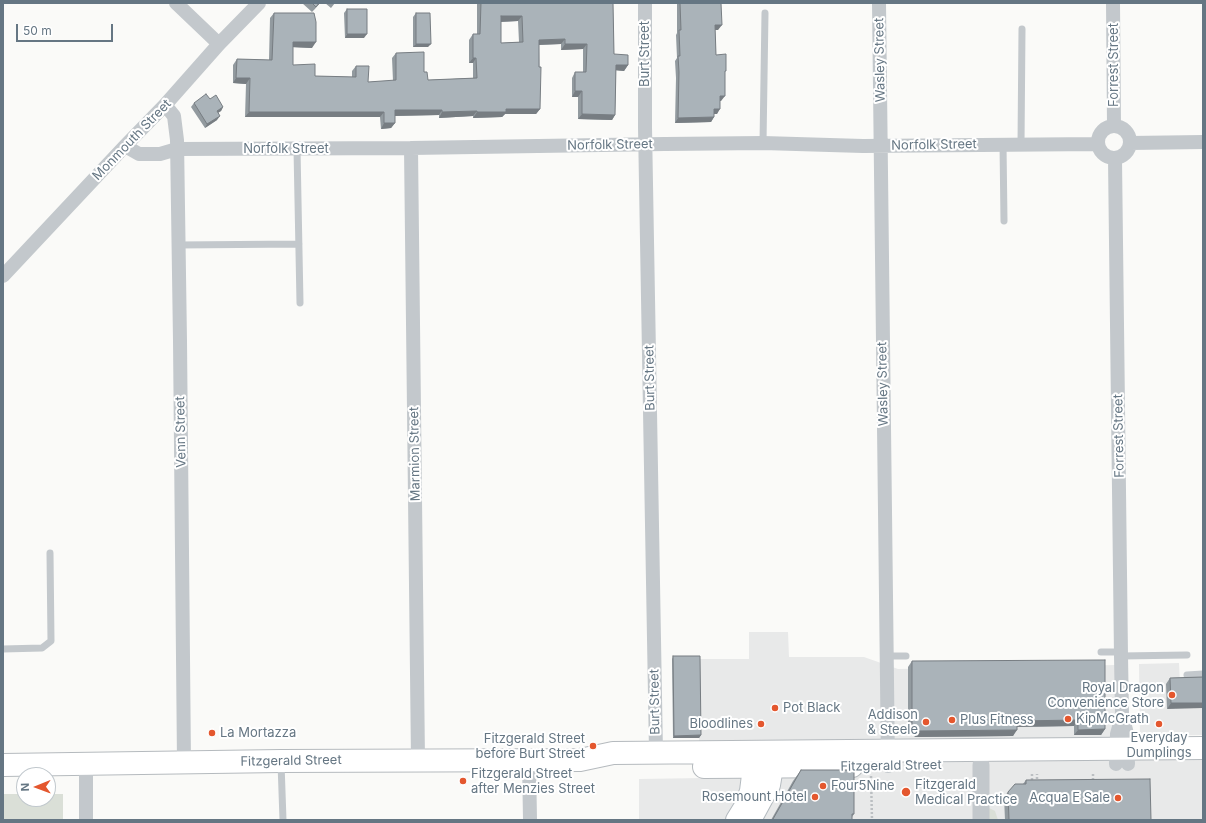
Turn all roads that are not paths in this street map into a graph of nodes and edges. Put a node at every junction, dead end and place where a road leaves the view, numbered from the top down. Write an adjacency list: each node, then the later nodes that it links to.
1 (176, 3): 8 (street)
2 (259, 3): 8 (street, Monmouth Street)
3 (645, 3): 14 (street, Burt Street)
4 (879, 3): 19 (street, Wasley Street)
5 (1113, 3): 10 (street, Forrest Street)
6 (765, 13): 12 (lane)
7 (1022, 29): 16 (lane)
8 (219, 44): 9 (street, Monmouth Street)
9 (165, 105): 18 (street, Monmouth Street); 22 (street, Venn Street)
10 (1114, 126): 13 (street); 17 (street)
11 (1203, 142): 13 (street)
12 (763, 143): 14 (street, Norfolk Street); 19 (street, Norfolk Street)
13 (1130, 143): 23 (street)
14 (646, 144): 20 (street, Norfolk Street); 39 (street, Burt Street)
15 (1003, 144): 16 (street, Norfolk Street); 19 (street, Norfolk Street); 24 (lane)
16 (1021, 144): 17 (street, Norfolk Street)
17 (1098, 144): 23 (street)
18 (125, 146): 22 (street, Norfolk Street); 27 (street, Monmouth Street)
19 (881, 146): 34 (street, Wasley Street)
20 (411, 148): 21 (street, Norfolk Street); 42 (street, Marmion Street)
21 (297, 149): 22 (street, Norfolk Street); 25 (lane)
22 (177, 150): 26 (street, Venn Street)
23 (1116, 159): 32 (street, Forrest Street)
24 (1004, 222)
25 (299, 244): 26 (lane); 28 (lane)
26 (178, 245): 47 (street, Venn Street)
27 (3, 276)
28 (300, 303)
29 (50, 553): 30 (lane)
30 (3, 649)
31 (1101, 652): 32 (lane)
32 (1121, 654): 33 (lane); 40 (street, Forrest Street)
33 (1187, 655)
34 (887, 656): 35 (lane); 49 (street, Wasley Street)
35 (906, 656)
36 (1203, 674): 37 (lane)
37 (1188, 675)
38 (1203, 748): 40 (main road, Fitzgerald Street)
39 (656, 752): 41 (main road, Fitzgerald Street); 44 (main road, Fitzgerald Street)
40 (1122, 757): 48 (main road, Fitzgerald Street); 49 (main road, Fitzgerald Street); 51 (main road, Fitzgerald Street)
41 (763, 759): 44 (main road, Fitzgerald Street); 49 (main road, Fitzgerald Street); 55 (main road); 56 (main road)
42 (418, 760): 43 (main road, Fitzgerald Street); 45 (main road, Fitzgerald Street)
43 (529, 760): 44 (main road, Fitzgerald Street); 54 (street)
44 (580, 760)
45 (281, 761): 47 (main road, Fitzgerald Street); 53 (lane)
46 (86, 763): 47 (main road, Fitzgerald Street); 50 (main road, Fitzgerald Street); 52 (street)
47 (184, 763)
48 (1203, 763)
49 (883, 764): 51 (main road, Fitzgerald Street)
50 (3, 765)
51 (980, 765): 57 (street)
52 (86, 820)
53 (283, 820)
54 (530, 820)
55 (736, 820)
56 (751, 820)
57 (981, 820)

